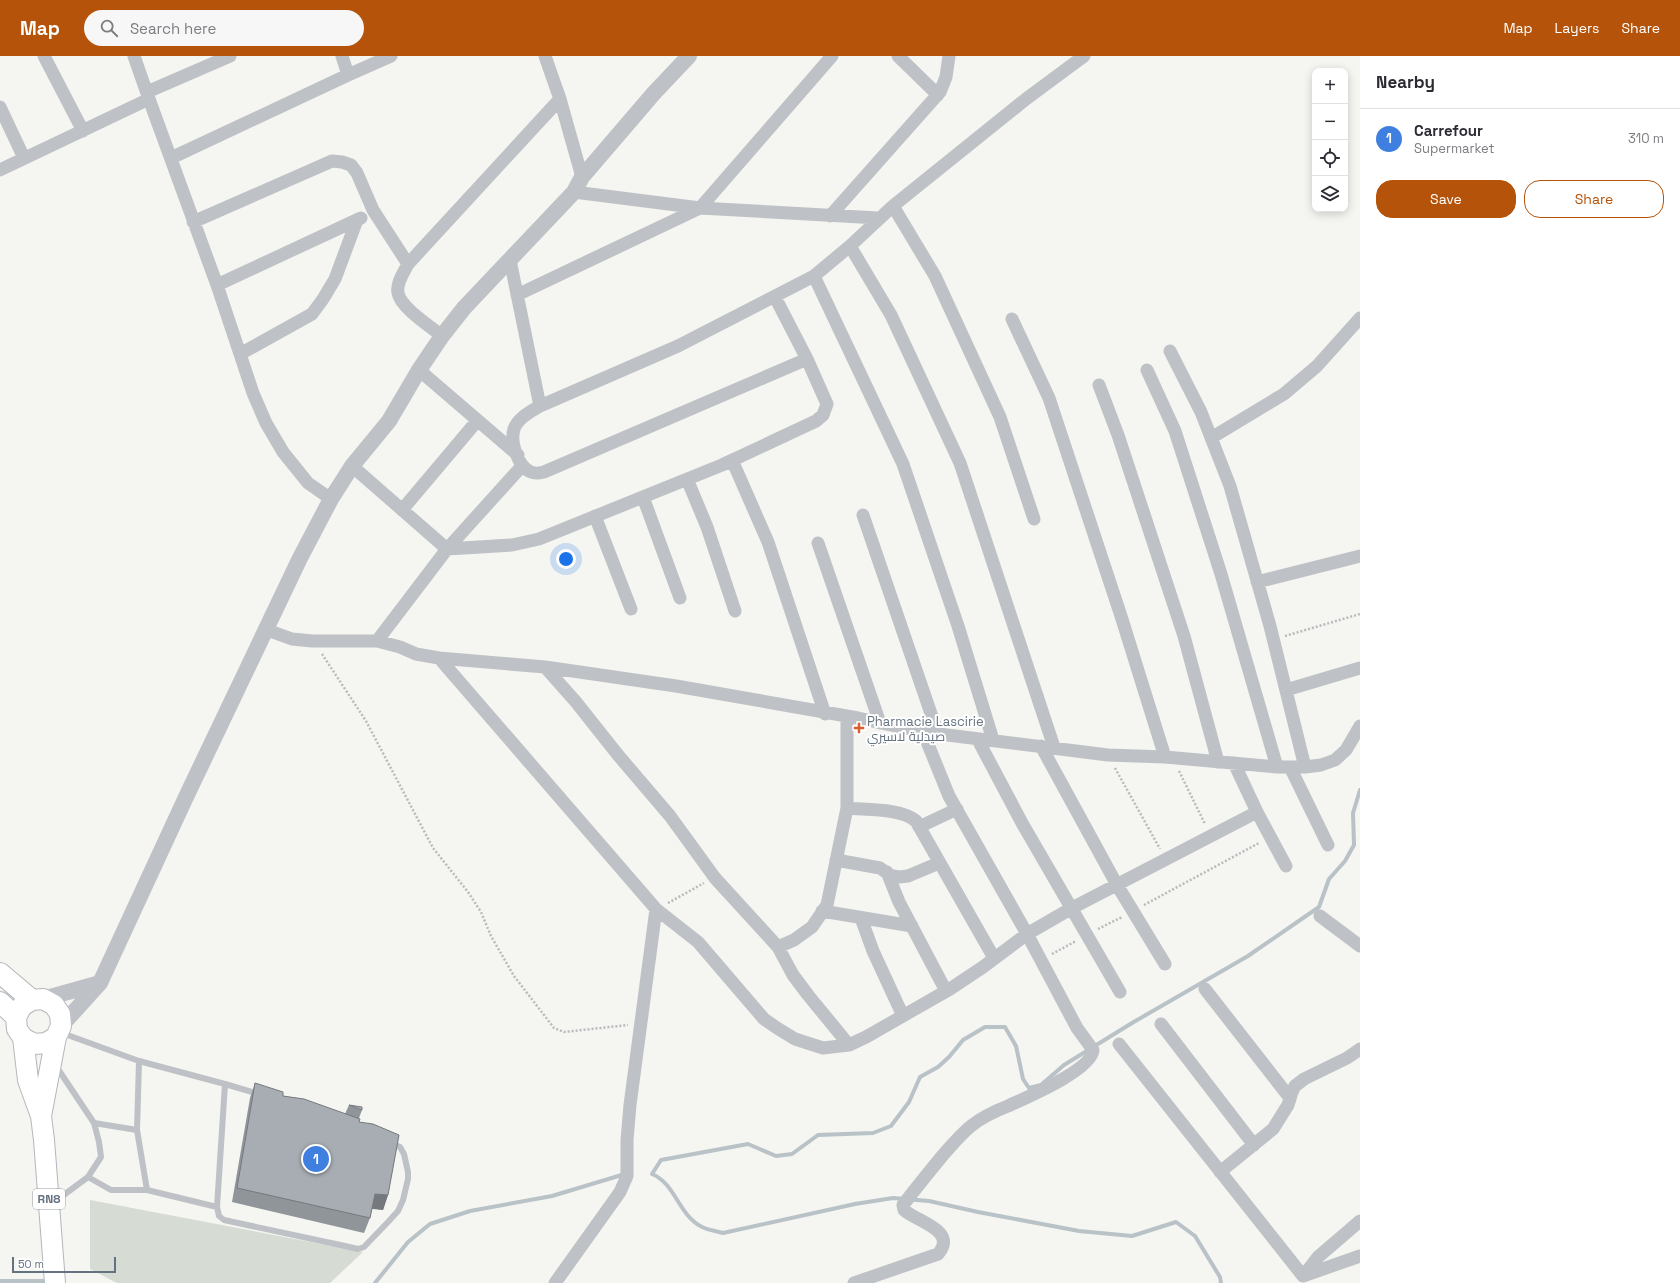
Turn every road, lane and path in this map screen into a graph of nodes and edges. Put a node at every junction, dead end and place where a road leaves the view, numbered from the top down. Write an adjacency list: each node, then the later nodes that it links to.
1 (44, 56): 17 (street)
2 (134, 56): 14 (street)
3 (230, 56): 14 (street)
4 (342, 56): 12 (street)
5 (392, 56): 12 (street)
6 (545, 56): 15 (street)
7 (689, 56): 21 (street)
8 (832, 56): 24 (street)
9 (898, 56): 13 (street)
10 (949, 56): 13 (street)
11 (1084, 56): 23 (street)
12 (348, 75): 19 (street)
13 (938, 95): 26 (street)
14 (148, 96): 17 (street); 19 (street)
15 (560, 99): 21 (street); 32 (street)
16 (0, 107): 18 (street)
17 (83, 131): 18 (street)
18 (24, 158): 20 (street)
19 (171, 158): 29 (street)
20 (0, 170)
21 (582, 177): 22 (street)
22 (574, 192): 24 (street); 31 (street)
23 (893, 206): 27 (street); 58 (street)
24 (700, 208): 26 (street); 35 (street)
25 (373, 210): 28 (street); 29 (street); 32 (street)
26 (830, 216): 27 (street)
27 (878, 218): 30 (street)
28 (356, 220): 34 (street); 41 (street)
29 (193, 222): 34 (street)
30 (850, 246): 33 (street); 84 (street)
31 (510, 260): 35 (street); 39 (street)
32 (408, 264): 39 (street)
33 (814, 276): 36 (street); 82 (street)
34 (217, 285): 41 (street)
35 (517, 295): 46 (street)
36 (775, 297): 42 (street); 46 (street)
37 (1360, 318): 48 (street)
38 (1012, 319): 86 (street)
39 (442, 336): 43 (street)
40 (1170, 352): 48 (street)
41 (240, 354): 54 (street)
42 (807, 359): 49 (street); 50 (street)
43 (419, 370): 47 (street); 51 (street)
44 (1147, 370): 89 (street)
45 (1099, 385): 87 (street)
46 (540, 406): 50 (street)
47 (477, 421): 50 (street); 55 (street)
48 (1211, 438): 62 (street)
49 (732, 460): 52 (street); 75 (street)
50 (520, 461): 60 (street)
51 (352, 466): 54 (street); 55 (street)
52 (686, 479): 53 (street); 65 (street)
53 (643, 497): 56 (street); 63 (street)
54 (331, 499): 67 (street)
55 (402, 510): 60 (street)
56 (595, 516): 60 (street); 64 (street)
57 (863, 516): 80 (street)
58 (1034, 519)
59 (818, 543): 77 (street)
60 (447, 549): 70 (street)
61 (1360, 556): 62 (street)
62 (1257, 582): 68 (street)
63 (680, 598)
64 (631, 609)
65 (735, 611)
66 (1360, 614): 68 (path)
67 (267, 630): 69 (street); 121 (street)
68 (1273, 639): 74 (street)
69 (312, 641): 70 (street); 129 (path)
70 (377, 641): 71 (street)
71 (439, 658): 72 (street); 107 (street)
72 (545, 667): 75 (street); 104 (street)
73 (1360, 668): 74 (street)
74 (1286, 690): 91 (street)
75 (825, 714): 76 (street)
76 (847, 717): 77 (street); 92 (street)
77 (880, 723): 79 (street)
78 (1360, 726): 91 (street)
79 (923, 732): 80 (street); 93 (street)
80 (938, 734): 81 (street)
81 (978, 740): 82 (street); 106 (street)
82 (993, 740): 83 (street)
83 (1041, 746): 84 (street); 105 (street)
84 (1054, 747): 85 (street)
85 (1108, 755): 86 (street); 99 (path)
86 (1169, 758): 87 (street); 96 (path)
87 (1218, 762): 88 (street)
88 (1234, 763): 89 (street); 94 (street)
89 (1277, 767): 90 (street)
90 (1290, 767): 91 (street); 98 (street)
91 (1305, 767)
92 (847, 808): 95 (street); 100 (street)
93 (957, 809): 95 (street); 113 (street)
94 (1257, 812): 96 (street); 97 (street)
95 (919, 827): 101 (street)
96 (1211, 836): 99 (street)
97 (1270, 837): 102 (street); 109 (path)
98 (1328, 846)
99 (1166, 859): 105 (street)
100 (836, 860): 103 (street); 108 (street)
101 (939, 863): 103 (street); 117 (street)
102 (1286, 866)
103 (886, 872): 112 (street)
104 (715, 878): 107 (path); 116 (street)
105 (1117, 885): 106 (street); 109 (street)
106 (1072, 908): 113 (street); 114 (street)
107 (656, 909): 129 (street); 134 (street)
108 (822, 911): 111 (street); 116 (street)
109 (1133, 911): 114 (path); 119 (street)
110 (1320, 916): 115 (street)
111 (861, 918): 112 (street); 127 (street)
112 (912, 926): 123 (street)
113 (1027, 934): 117 (street); 118 (street)
114 (1087, 935): 118 (path); 124 (street)
115 (1360, 946)
116 (778, 947): 134 (street)
117 (994, 958): 123 (street)
118 (1041, 960): 156 (street)
119 (1165, 964)
120 (0, 973): 125 (main road, RN8)
121 (100, 983): 125 (street); 131 (street)
122 (1205, 989): 140 (street)
123 (946, 991): 127 (street)
124 (1120, 992)
125 (38, 1000): 128 (main road); 131 (main road, RN8)
126 (0, 1002): 128 (main road)
127 (903, 1016): 134 (street)
128 (16, 1017): 132 (main road, RN8)
129 (641, 1023): 155 (street)
130 (1161, 1024): 145 (street)
131 (58, 1031): 132 (main road); 136 (main road, RN8); 137 (lane)
132 (23, 1038): 141 (main road, RN8)
133 (1118, 1044): 146 (street)
134 (849, 1045)
135 (1360, 1050): 140 (street)
136 (52, 1059): 141 (main road, RN8); 142 (lane)
137 (139, 1061): 138 (lane); 143 (lane)
138 (225, 1084): 139 (lane); 150 (lane)
139 (264, 1097)
140 (1290, 1098): 145 (street)
141 (41, 1116): 149 (main road, RN8)
142 (94, 1123): 143 (lane); 147 (lane)
143 (137, 1130): 148 (lane)
144 (383, 1140): 150 (lane)
145 (1254, 1145): 146 (street)
146 (1220, 1172): 153 (street)
147 (88, 1176): 148 (lane); 149 (lane)
148 (147, 1190): 150 (lane)
149 (50, 1205): 154 (main road, RN8)
150 (216, 1207)
151 (1360, 1221): 153 (street)
152 (1360, 1256): 153 (street)
153 (1300, 1280)
154 (55, 1283)
155 (555, 1283)
156 (854, 1283)

